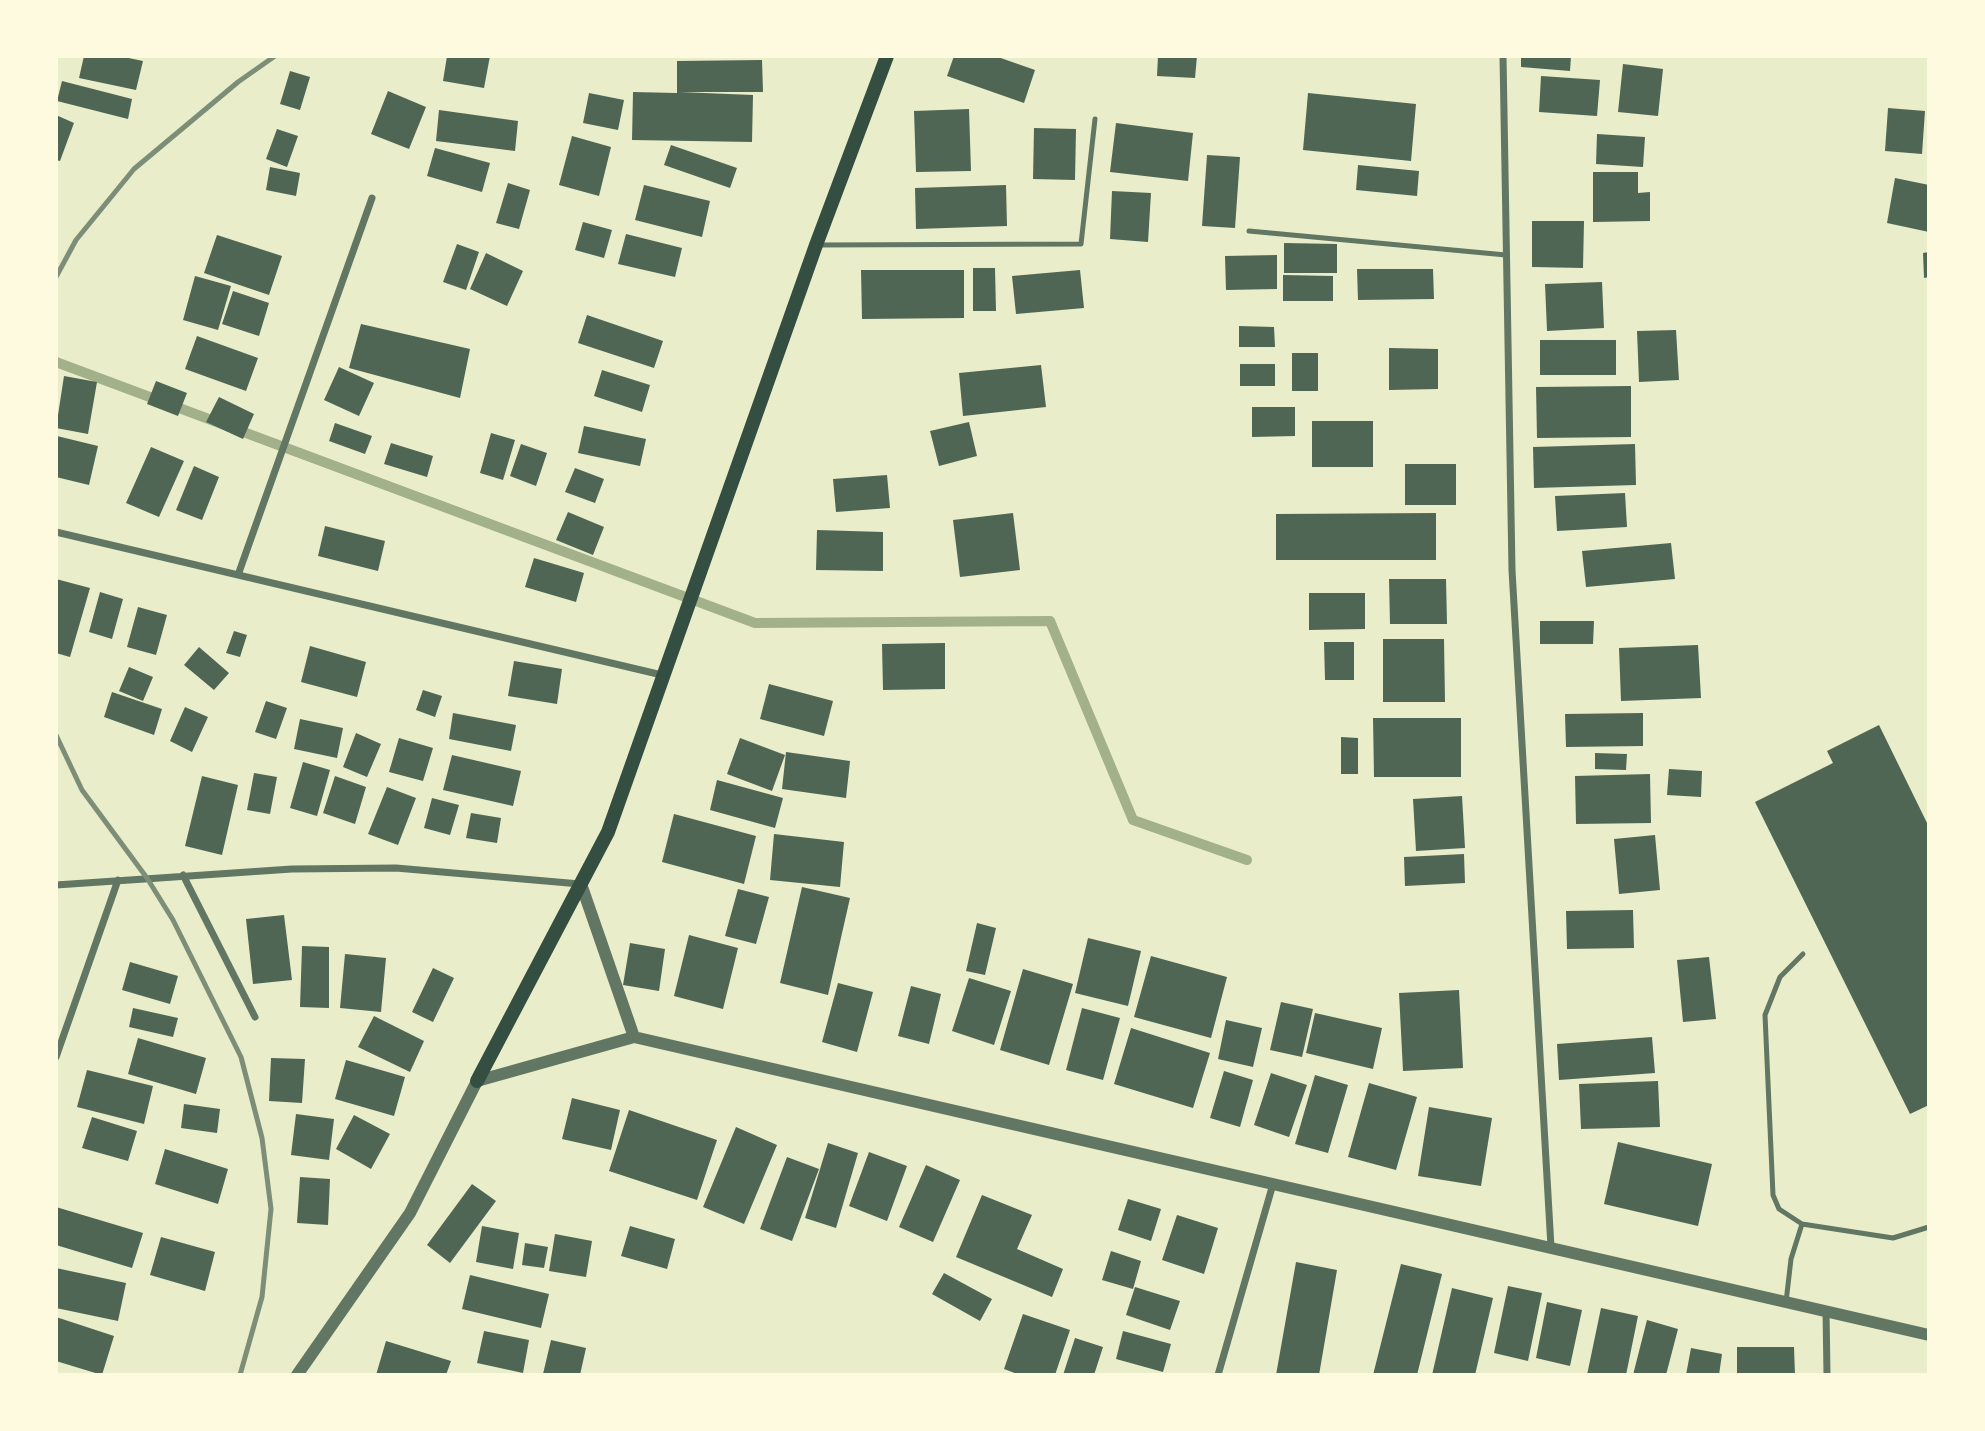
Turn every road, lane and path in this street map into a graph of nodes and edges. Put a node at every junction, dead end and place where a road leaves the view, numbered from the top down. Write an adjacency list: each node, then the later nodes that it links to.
1 (887, 56): 6 (main road)
2 (1503, 56): 7 (street)
3 (1095, 119): 6 (lane)
4 (372, 198): 9 (street)
5 (1249, 231): 7 (lane)
6 (816, 245): 10 (main road)
7 (1506, 254): 23 (street)
8 (56, 532): 9 (street)
9 (238, 575): 10 (street)
10 (662, 675): 13 (main road)
11 (183, 875): 12 (street); 13 (street); 16 (street)
12 (118, 880): 14 (street); 18 (street)
13 (581, 884): 17 (street); 19 (main road)
14 (56, 885)
15 (1803, 954): 21 (lane)
16 (255, 1017)
17 (634, 1037): 19 (street); 20 (street)
18 (56, 1056)
19 (477, 1081): 27 (street)
20 (1273, 1184): 23 (street); 28 (street)
21 (1802, 1224): 22 (lane); 24 (lane)
22 (1929, 1227)
23 (1551, 1247): 24 (street)
24 (1786, 1302): 25 (street)
25 (1826, 1311): 26 (street); 29 (street)
26 (1929, 1335)
27 (297, 1375)
28 (1217, 1375)
29 (1827, 1375)

